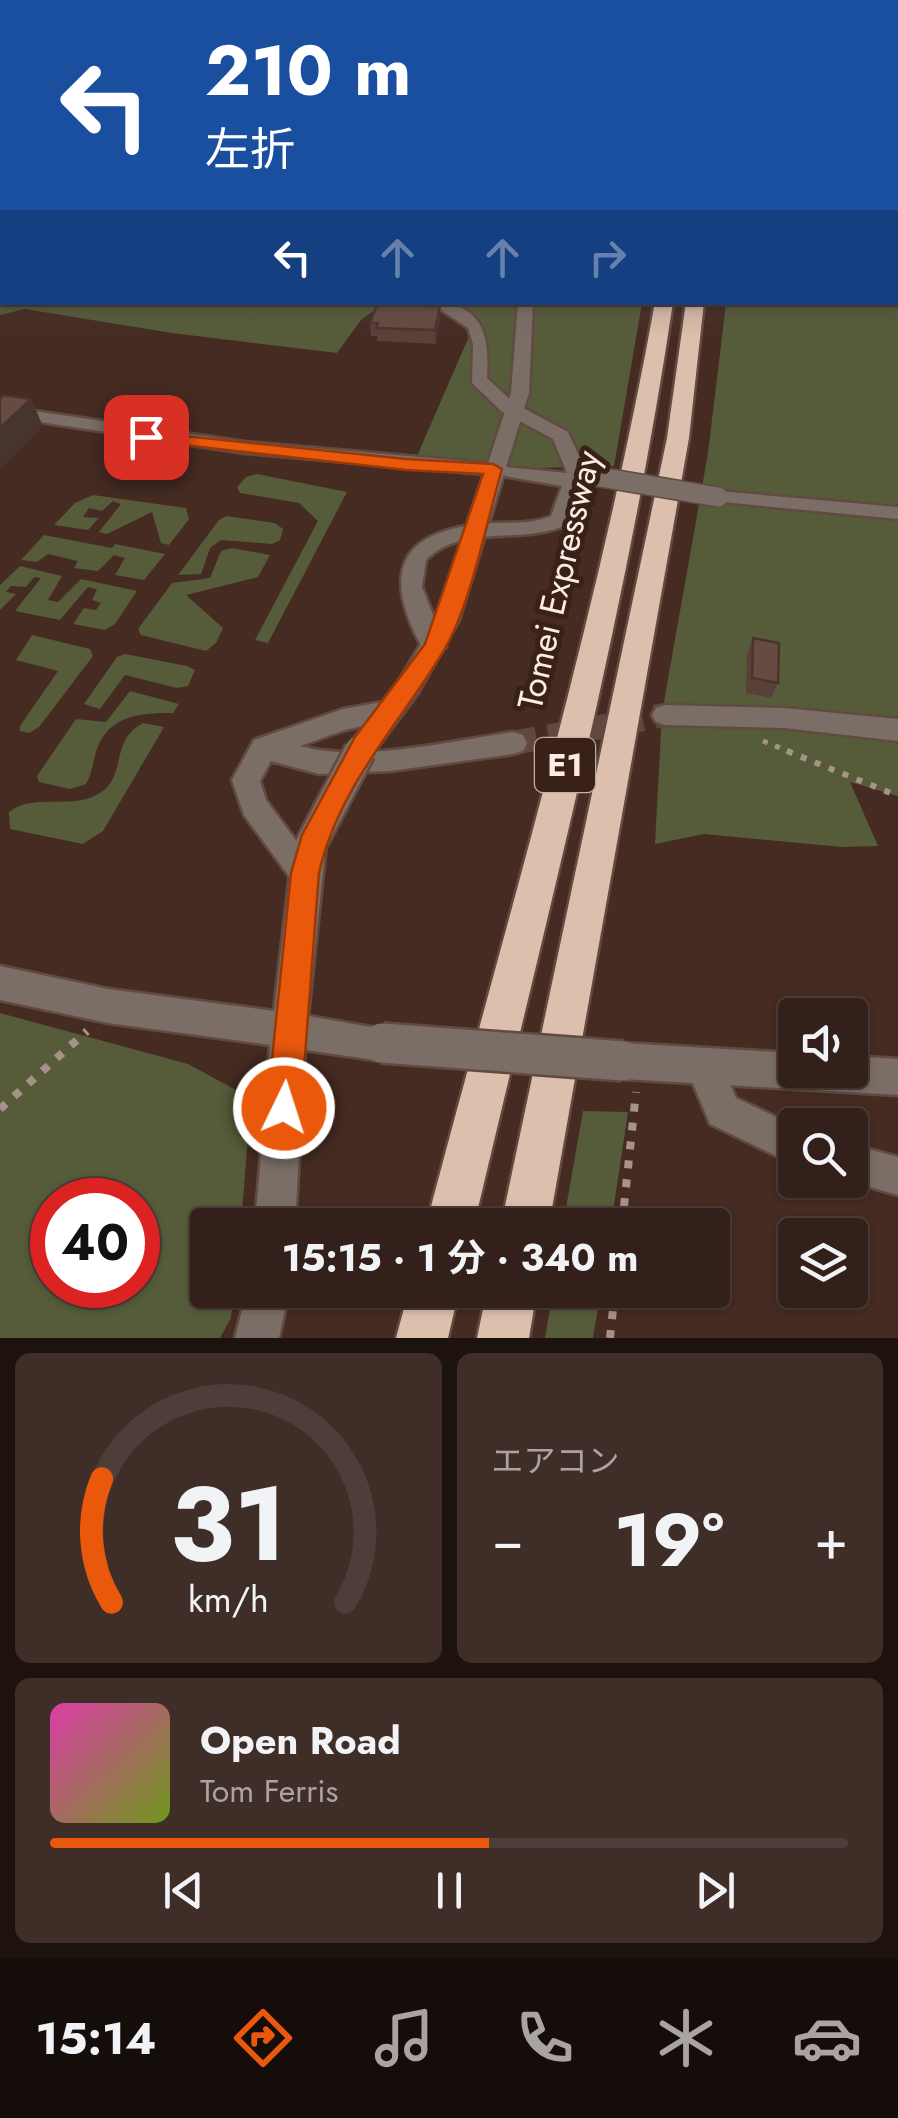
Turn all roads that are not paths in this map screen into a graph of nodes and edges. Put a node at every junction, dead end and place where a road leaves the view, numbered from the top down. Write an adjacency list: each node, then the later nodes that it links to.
1 (441, 305): 6 (street)
2 (526, 305): 6 (street)
3 (664, 305): 26 (highway, Tomei Expressway / E1)
4 (694, 305): 27 (highway, E1)
5 (0, 411): 7 (street)
6 (513, 415): 7 (street); 8 (street)
7 (493, 469): 8 (street); 10 (street)
8 (580, 477): 9 (street, bridge); 10 (street)
9 (898, 513)
10 (475, 531): 11 (street); 11 (street)
11 (434, 648): 12 (street)
12 (388, 711): 16 (street); 17 (street, bridge)
13 (665, 715): 14 (street)
14 (898, 730)
15 (513, 743): 16 (street)
16 (264, 748): 17 (street)
17 (308, 858): 19 (street)
18 (0, 983): 19 (street)
19 (290, 1030): 20 (street, bridge); 25 (street)
20 (704, 1067): 21 (street); 22 (street)
21 (898, 1077)
22 (778, 1138)
23 (868, 1168): 24 (street)
24 (898, 1176)
25 (277, 1208)
26 (454, 1208)
27 (528, 1208)
28 (264, 1308): 31 (street)
29 (430, 1308): 32 (highway)
30 (509, 1308): 33 (highway)
31 (257, 1338)
32 (422, 1338)
33 (503, 1338)

